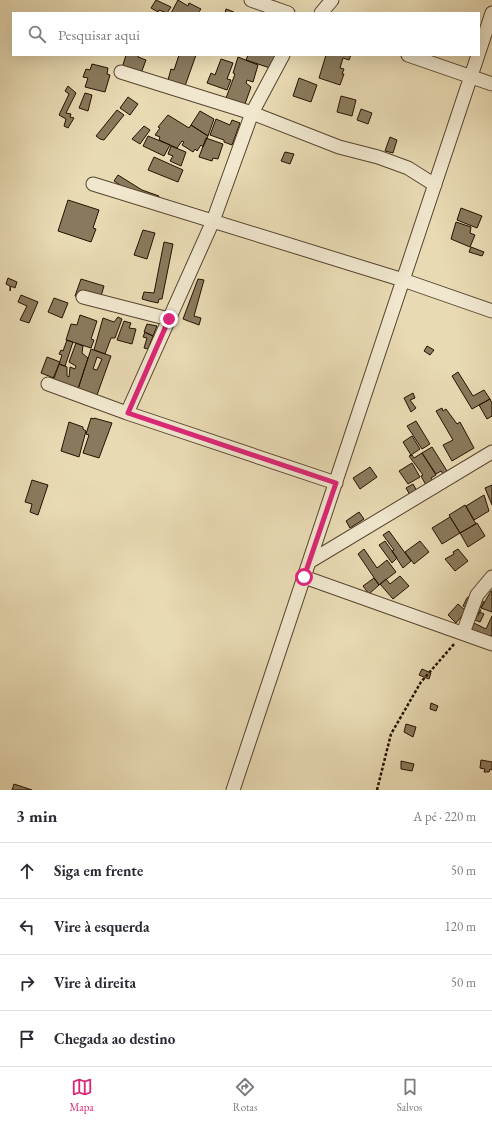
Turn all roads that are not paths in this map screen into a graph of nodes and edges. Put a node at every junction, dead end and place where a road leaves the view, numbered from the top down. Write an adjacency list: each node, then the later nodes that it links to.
1 (251, 0): 3 (street)
2 (332, 0): 4 (street)
3 (285, 12)
4 (322, 12)
5 (492, 13): 6 (street)
6 (480, 49)
7 (282, 56): 13 (street)
8 (411, 56): 11 (street)
9 (478, 56): 11 (street)
10 (121, 72): 13 (street)
11 (471, 77): 12 (street); 15 (street)
12 (492, 84)
13 (252, 113): 15 (street); 16 (street)
14 (93, 184): 16 (street)
15 (435, 185): 17 (street)
16 (213, 221): 17 (street); 20 (street)
17 (403, 280): 19 (street); 24 (street)
18 (83, 297): 20 (street)
19 (492, 310)
20 (169, 319): 22 (street)
21 (48, 384): 22 (street)
22 (128, 413): 24 (street)
23 (492, 452): 25 (street)
24 (336, 483): 25 (street)
25 (309, 562): 26 (street)
26 (304, 577): 28 (street); 30 (street)
27 (492, 577): 28 (street)
28 (463, 633): 29 (street)
29 (492, 644)
30 (233, 790)

